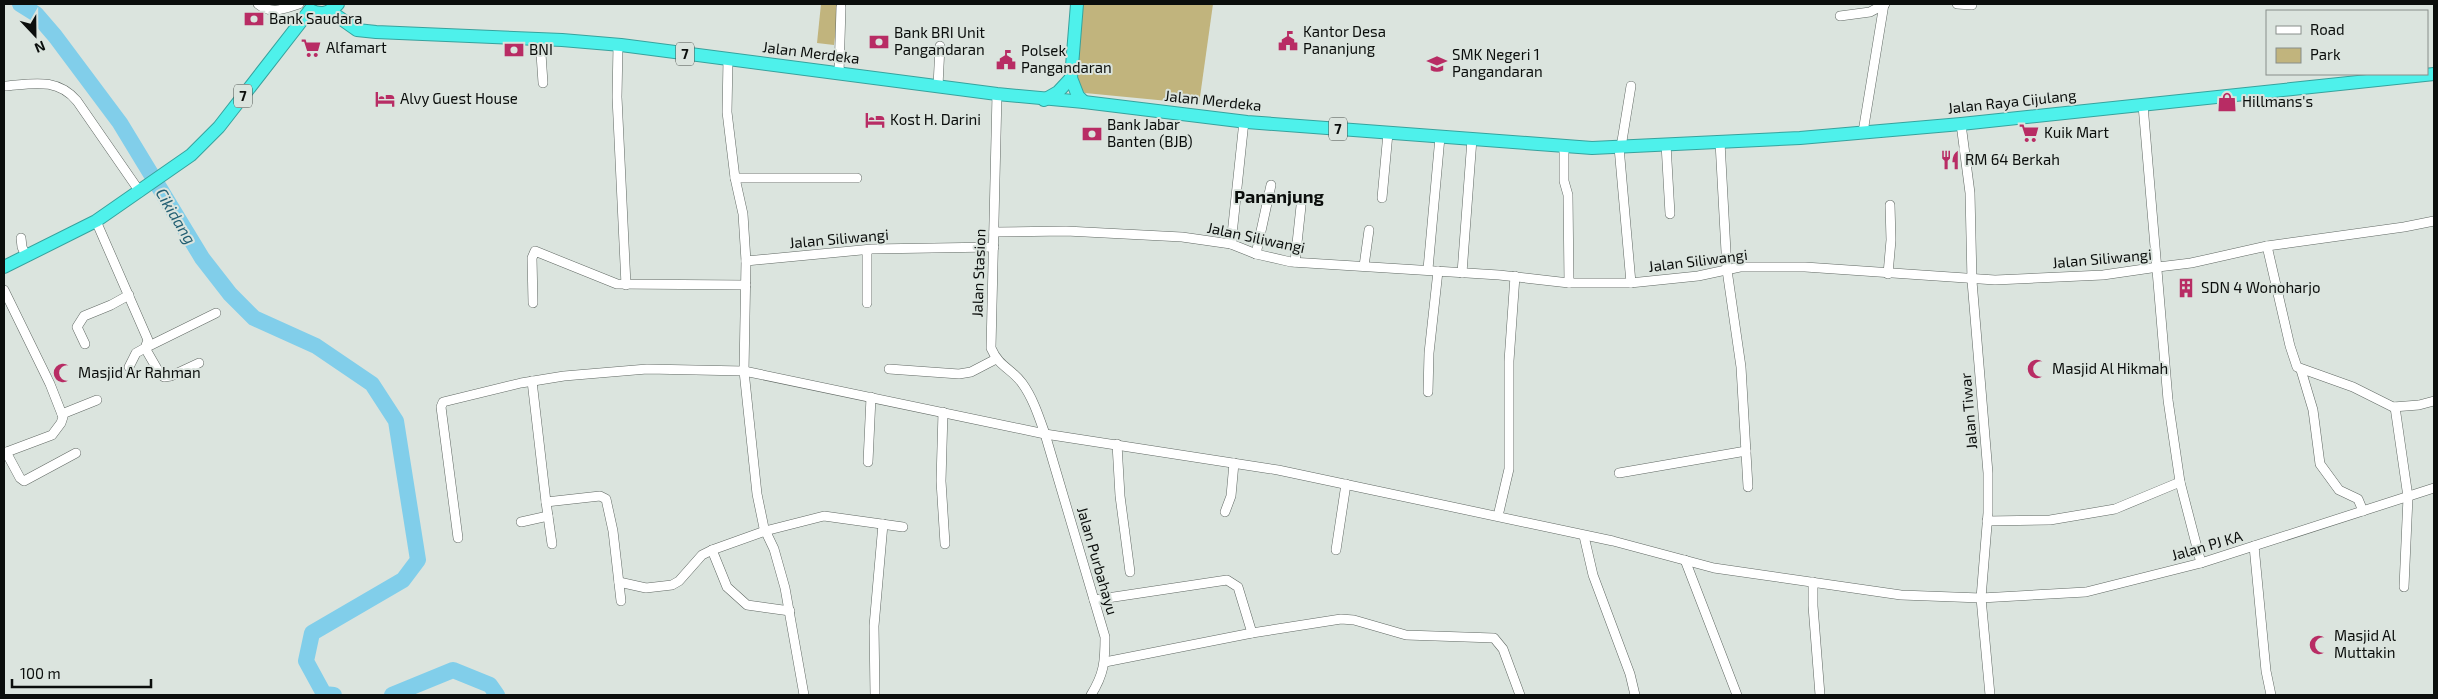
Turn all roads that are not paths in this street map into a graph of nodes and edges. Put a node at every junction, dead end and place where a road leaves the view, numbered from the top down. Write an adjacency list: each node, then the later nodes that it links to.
1 (258, 4): 6 (street)
2 (1077, 4): 16 (highway)
3 (1884, 4): 9 (street); 27 (street)
4 (1957, 4): 5 (street)
5 (1972, 5)
6 (305, 6): 8 (highway, 7); 39 (highway, 7)
7 (841, 7): 14 (street)
8 (334, 8): 10 (highway, Jalan Merdeka / 7)
9 (1840, 16)
10 (540, 39): 11 (highway, Jalan Merdeka / 7); 17 (street)
11 (618, 45): 13 (highway, Jalan Merdeka / 7); 69 (street)
12 (940, 46): 19 (street)
13 (728, 59): 14 (highway, Jalan Merdeka / 7); 36 (street)
14 (839, 73): 19 (highway, Jalan Merdeka / 7)
15 (2425, 75): 24 (highway, Jalan Raya Cijulang / 7)
16 (1071, 78): 22 (highway); 23 (highway)
17 (543, 83)
18 (4, 86): 39 (street)
19 (938, 86): 21 (highway, Jalan Merdeka / 7)
20 (1631, 86): 34 (street)
21 (997, 94): 22 (highway, Jalan Merdeka / 7); 47 (street, Jalan Stasion)
22 (1044, 100): 23 (highway, Jalan Merdeka / 7)
23 (1084, 102): 25 (highway, Jalan Merdeka / 7)
24 (2143, 105): 26 (highway, Jalan Raya Cijulang / 7); 59 (street)
25 (1244, 121): 28 (highway, Jalan Merdeka / 7); 49 (street)
26 (1961, 124): 27 (highway, Jalan Raya Cijulang / 7); 66 (street, Jalan Tiwar)
27 (1863, 132): 31 (highway, Jalan Raya Cijulang / 7)
28 (1388, 133): 29 (highway, Jalan Merdeka / 7); 40 (street)
29 (1440, 137): 30 (highway, Jalan Merdeka / 7); 60 (street)
30 (1472, 139): 33 (highway, Jalan Merdeka / 7); 63 (street)
31 (1720, 142): 32 (highway, Jalan Raya Cijulang / 7); 61 (street)
32 (1666, 144): 34 (highway, Jalan Raya Cijulang / 7); 43 (street)
33 (1564, 146): 35 (highway, Jalan Merdeka / 7); 67 (street)
34 (1620, 147): 35 (highway, Jalan Raya Cijulang / 7); 68 (street)
35 (1592, 148)
36 (735, 178): 37 (street); 55 (street)
37 (856, 178)
38 (1271, 185): 53 (street)
39 (143, 190): 44 (highway, 7)
40 (1382, 198)
41 (1890, 205): 64 (street)
42 (1301, 206): 56 (street)
43 (1670, 214)
44 (96, 221): 54 (highway, 7); 72 (street)
45 (2434, 221): 50 (street, Jalan Siliwangi)
46 (1368, 230): 57 (street)
47 (994, 232): 49 (street, Jalan Siliwangi); 51 (street, Jalan Stasion)
48 (21, 238): 54 (street)
49 (1232, 244): 53 (street, Jalan Siliwangi)
50 (2267, 246): 59 (street, Jalan Siliwangi); 82 (street)
51 (994, 247): 52 (street, Jalan Siliwangi); 78 (street, Jalan Stasion)
52 (867, 250): 55 (street, Jalan Siliwangi); 74 (street)
53 (1256, 254): 56 (street, Jalan Siliwangi)
54 (26, 256): 58 (highway, 7)
55 (746, 261): 70 (street)
56 (1295, 262): 57 (street, Jalan Siliwangi)
57 (1364, 266): 60 (street, Jalan Siliwangi)
58 (4, 267)
59 (2156, 268): 66 (street, Jalan Siliwangi); 100 (street)
60 (1428, 270): 62 (street, Jalan Siliwangi)
61 (1727, 270): 64 (street, Jalan Siliwangi); 68 (street, Jalan Siliwangi); 94 (street)
62 (1438, 271): 63 (street, Jalan Siliwangi); 85 (street)
63 (1462, 273): 65 (street, Jalan Siliwangi)
64 (1888, 274): 66 (street, Jalan Siliwangi)
65 (1515, 276): 67 (street, Jalan Siliwangi); 109 (street)
66 (1972, 280): 110 (street, Jalan Tiwar)
67 (1569, 283): 68 (street, Jalan Siliwangi)
68 (1631, 283)
69 (626, 285): 70 (street); 73 (street)
70 (746, 285): 83 (street)
71 (4, 290): 91 (street)
72 (129, 295): 76 (street); 77 (street)
73 (533, 303)
74 (866, 303)
75 (216, 313): 77 (street)
76 (85, 344)
77 (145, 348): 79 (street); 80 (street)
78 (996, 359): 81 (street); 92 (street)
79 (199, 363)
80 (129, 367)
81 (889, 369)
82 (2301, 370): 89 (street); 106 (street)
83 (744, 371): 84 (street, Jalan PJ KA); 86 (street, Jalan PJ KA); 114 (street)
84 (532, 381): 105 (street); 116 (street, Jalan PJ KA)
85 (1428, 392)
86 (870, 397): 90 (street, Jalan PJ KA); 97 (street)
87 (98, 400): 91 (street)
88 (2434, 401): 89 (street)
89 (2395, 407): 104 (street)
90 (942, 412): 92 (street, Jalan PJ KA); 118 (street)
91 (62, 414): 95 (street)
92 (1045, 434): 93 (street, Jalan PJ KA); 129 (street, Jalan Purbahayu)
93 (1117, 444): 98 (street, Jalan PJ KA); 124 (street)
94 (1746, 451): 99 (street); 102 (street)
95 (5, 452): 96 (street)
96 (76, 453)
97 (868, 462)
98 (1234, 463): 101 (street, Jalan PJ KA); 107 (street)
99 (1619, 473)
100 (2180, 482): 110 (street); 123 (street)
101 (1346, 484): 109 (street, Jalan PJ KA); 120 (street)
102 (1748, 488)
103 (2434, 488): 104 (street, Jalan PJ KA)
104 (2408, 497): 106 (street, Jalan PJ KA); 127 (street)
105 (546, 502): 108 (street); 125 (street)
106 (2363, 510): 119 (street, Jalan PJ KA)
107 (1225, 512)
108 (548, 516): 111 (street); 117 (street)
109 (1498, 516): 115 (street, Jalan PJ KA)
110 (1987, 520): 128 (street, Jalan Tiwar)
111 (521, 522)
112 (883, 524): 113 (street); 114 (street); 135 (street)
113 (903, 527)
114 (765, 531): 121 (street); 131 (street)
115 (1584, 536): 122 (street, Jalan PJ KA); 138 (street)
116 (458, 538)
117 (552, 544)
118 (945, 544)
119 (2254, 546): 123 (street, Jalan PJ KA); 142 (street)
120 (1336, 550)
121 (713, 553): 125 (street); 131 (street)
122 (1685, 560): 126 (street, Jalan PJ KA); 139 (street)
123 (2201, 563): 128 (street, Jalan PJ KA)
124 (1130, 572)
125 (619, 582): 130 (street)
126 (1813, 582): 128 (street, Jalan PJ KA); 140 (street)
127 (2404, 588)
128 (1981, 598): 141 (street, Jalan Tiwar)
129 (1094, 600): 132 (street); 133 (street, Jalan Purbahayu)
130 (621, 601)
131 (790, 611): 134 (street)
132 (1252, 633): 133 (street); 137 (street)
133 (1105, 662): 136 (street, Jalan Purbahayu)
134 (804, 695)
135 (875, 695)
136 (1091, 695)
137 (1520, 695)
138 (1635, 695)
139 (1737, 695)
140 (1820, 695)
141 (1990, 695)
142 (2271, 695)

